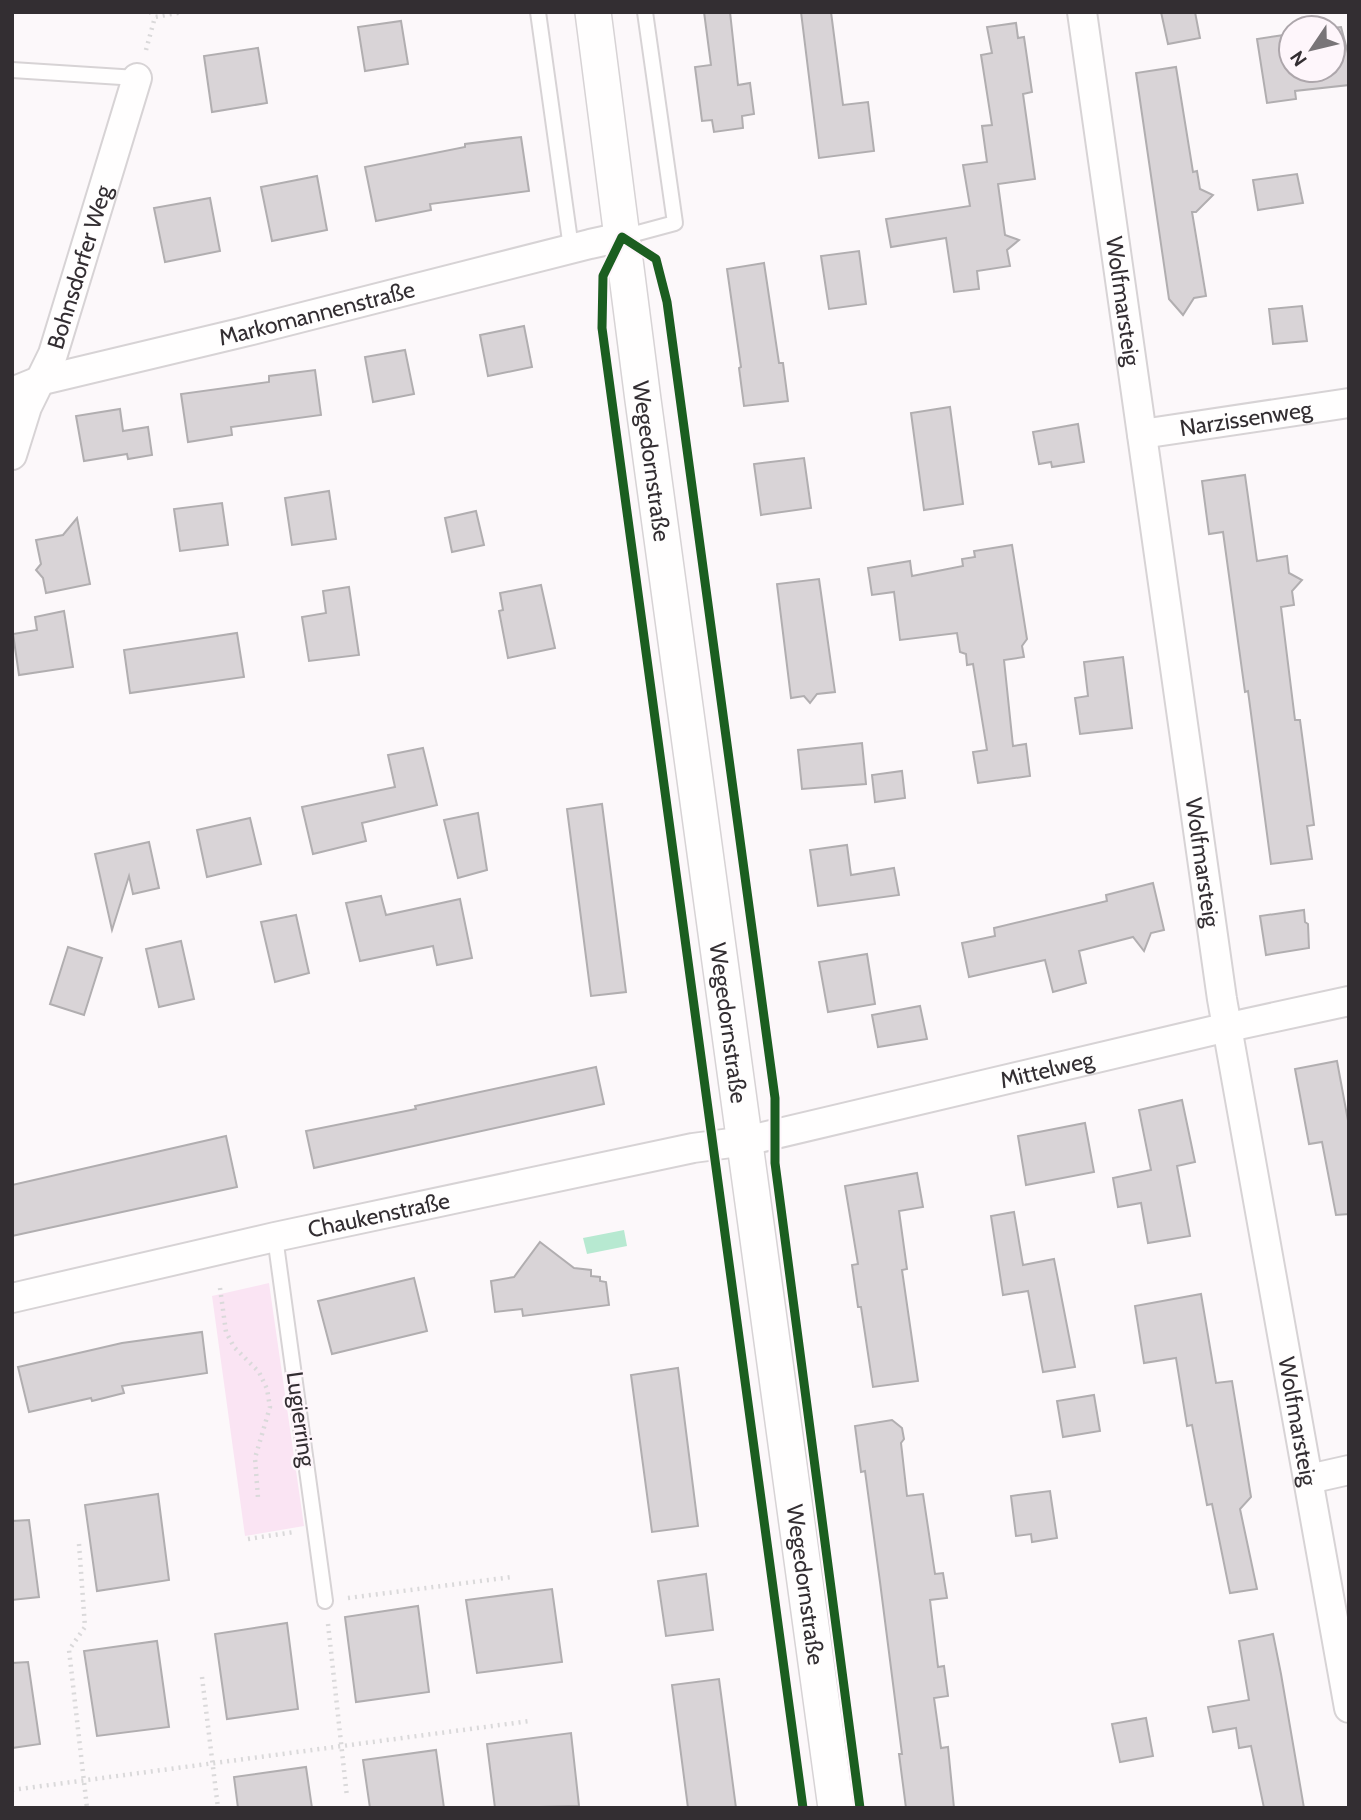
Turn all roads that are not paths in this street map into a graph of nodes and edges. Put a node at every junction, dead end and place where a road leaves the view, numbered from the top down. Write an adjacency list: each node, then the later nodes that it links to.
1 (538, 12): 8 (lane)
2 (593, 12): 7 (street, Wegedornstraße)
3 (645, 12): 7 (lane)
4 (1082, 12): 12 (street, Wolfmarsteig)
5 (12, 70): 6 (lane)
6 (138, 78): 9 (street, Bohnsdorfer Weg)
7 (622, 237): 8 (street, Markomannenstraße); 16 (street, Wegedornstraße)
8 (571, 248): 9 (street, Markomannenstraße)
9 (39, 381): 10 (street, Markomannenstraße); 13 (street, Bohnsdorfer Weg)
10 (12, 392)
11 (1349, 403): 12 (street, Narzissenweg)
12 (1142, 434): 15 (street, Wolfmarsteig)
13 (12, 455)
14 (1349, 1001): 15 (street, Mittelweg)
15 (1227, 1028): 16 (street, Mittelweg); 20 (street, Wolfmarsteig)
16 (746, 1141): 17 (street, Chaukenstraße); 23 (street, Wegedornstraße)
17 (275, 1237): 18 (street, Chaukenstraße); 21 (lane, Lugierring)
18 (12, 1298)
19 (1349, 1470): 20 (street)
20 (1309, 1479): 22 (street, Wolfmarsteig)
21 (325, 1601)
22 (1349, 1707)
23 (836, 1808)

